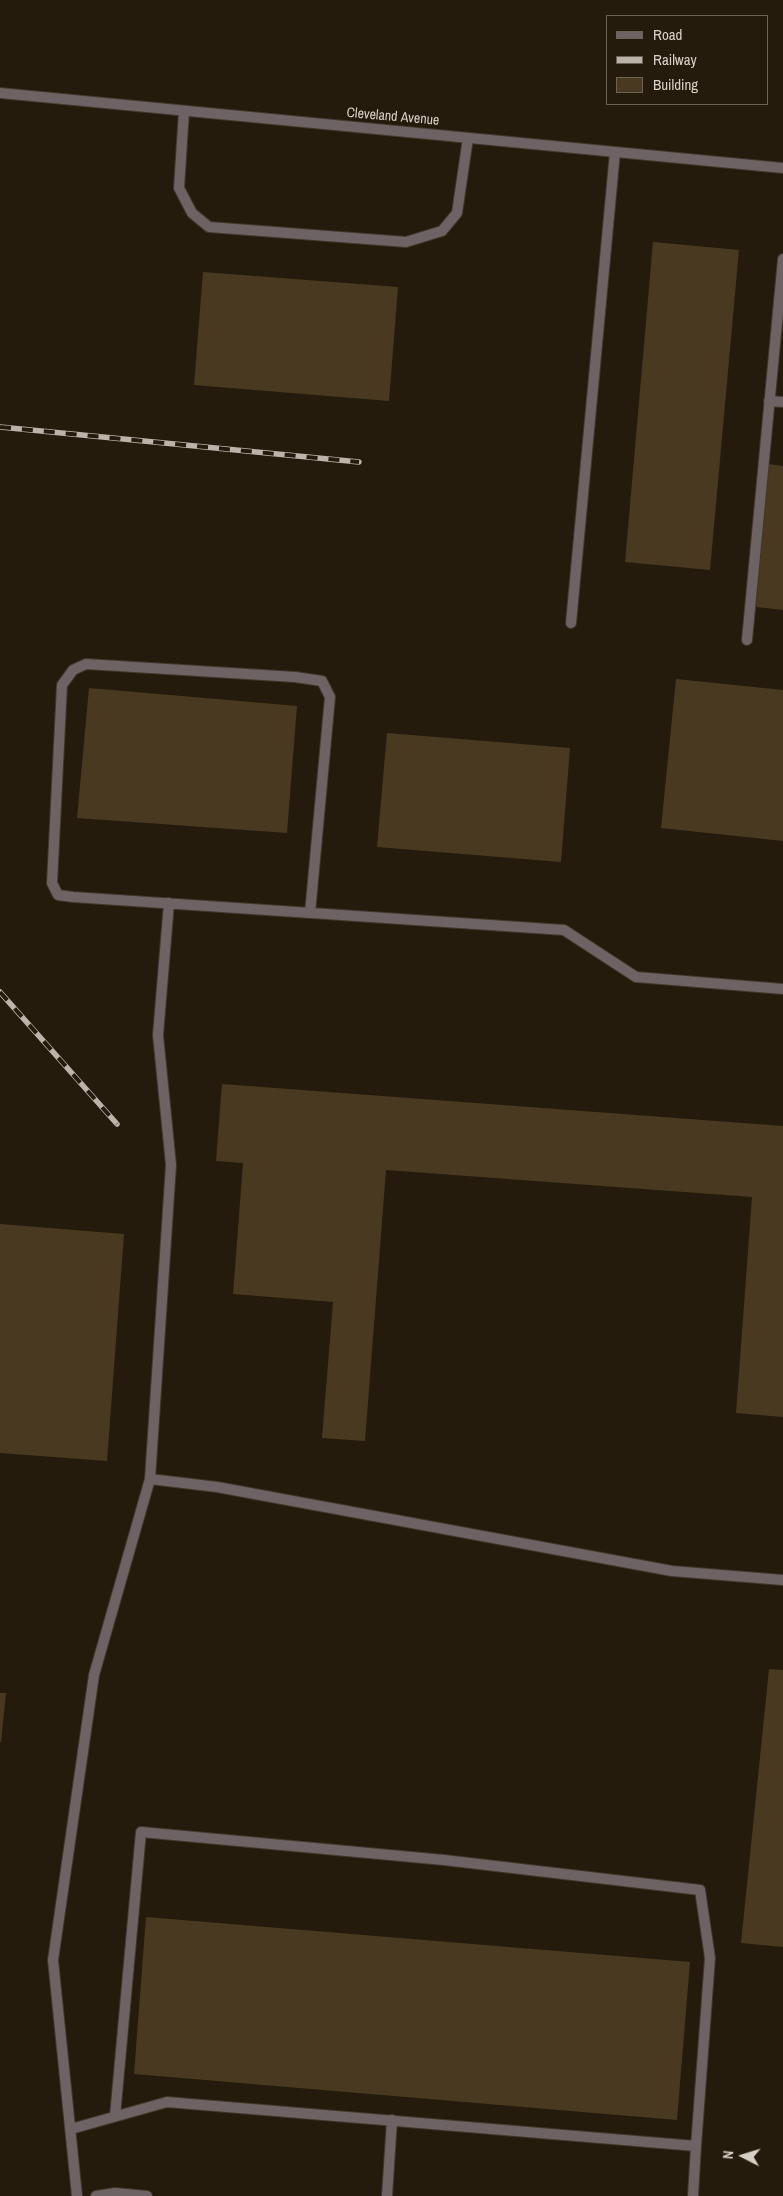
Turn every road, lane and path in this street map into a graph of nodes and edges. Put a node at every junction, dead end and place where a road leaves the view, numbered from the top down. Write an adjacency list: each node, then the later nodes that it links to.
1 (0, 93): 2 (street, Cleveland Avenue)
2 (184, 111): 3 (street, Cleveland Avenue); 3 (street)
3 (468, 138): 4 (street, Cleveland Avenue)
4 (615, 152): 5 (street, Cleveland Avenue); 9 (street)
5 (783, 168)
6 (783, 259): 7 (street)
7 (769, 401): 8 (street); 10 (street)
8 (783, 402)
9 (571, 622)
10 (747, 640)
11 (169, 903): 12 (street); 12 (street); 14 (street)
12 (310, 913): 13 (street)
13 (783, 989)
14 (150, 1479): 15 (street); 18 (street)
15 (783, 1580)
16 (115, 2116): 17 (street); 18 (street); 19 (street)
17 (392, 2120): 19 (street); 23 (street)
18 (70, 2129): 20 (street)
19 (696, 2146): 24 (street)
20 (77, 2196)
21 (96, 2196): 22 (street)
22 (147, 2196)
23 (387, 2196)
24 (693, 2196)

